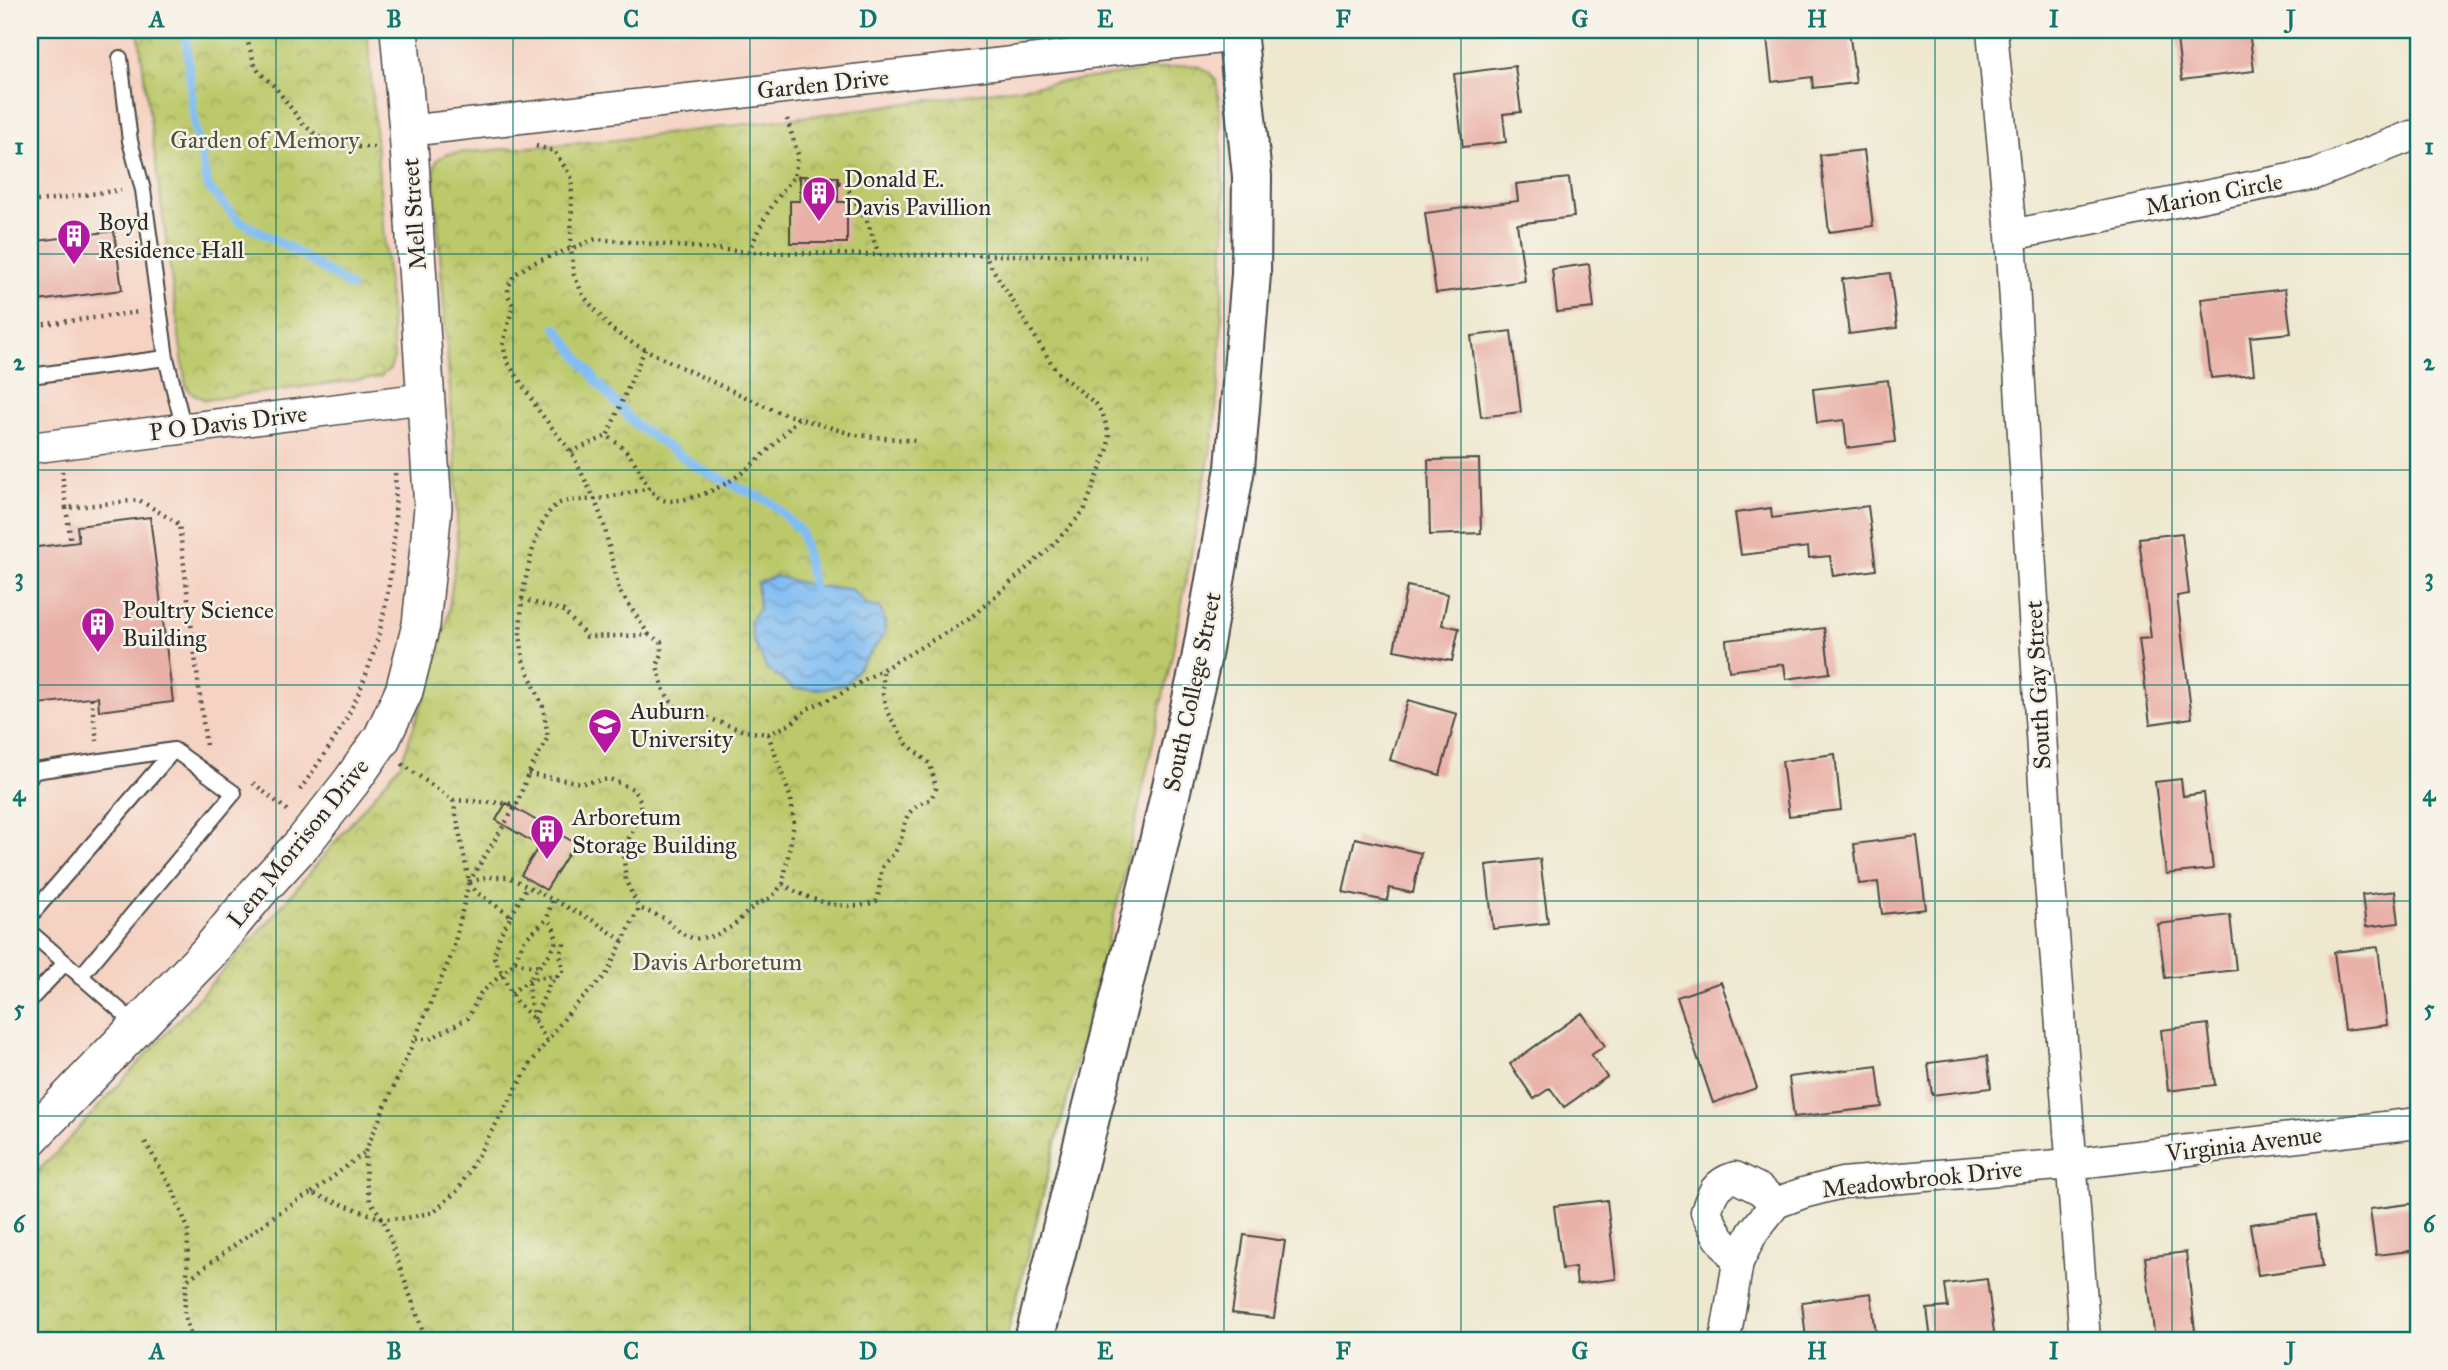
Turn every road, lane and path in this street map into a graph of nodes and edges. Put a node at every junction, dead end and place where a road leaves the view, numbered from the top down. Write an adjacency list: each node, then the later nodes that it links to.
1 (244, 30): 8 (path)
2 (399, 30): 8 (street, Mell Street)
3 (1992, 30): 13 (street, South Gay Street)
4 (1238, 33): 8 (street, Garden Drive); 89 (main road, South College Street)
5 (120, 58): 22 (lane)
6 (787, 119): 10 (path)
7 (2416, 131): 13 (street, Marion Circle)
8 (393, 139): 24 (street, Mell Street)
9 (530, 145): 14 (path)
10 (794, 177): 15 (path); 16 (path)
11 (128, 189): 12 (path)
12 (30, 202)
13 (2011, 235): 81 (street, South Gay Street)
14 (571, 248): 15 (path); 21 (path); 30 (path)
15 (749, 251): 16 (path)
16 (879, 255): 17 (path)
17 (984, 255): 18 (path); 41 (path)
18 (1147, 255)
19 (145, 312): 20 (path)
20 (30, 327)
21 (645, 349): 25 (path); 27 (path)
22 (166, 358): 23 (lane); 26 (lane)
23 (30, 376)
24 (426, 398): 26 (street, P O Davis Drive); 74 (street, Lem Morrison Drive)
25 (798, 418): 28 (path); 33 (path)
26 (184, 429): 29 (street, P O Davis Drive)
27 (607, 436): 30 (path); 33 (path)
28 (916, 442)
29 (30, 448)
30 (570, 452): 34 (path)
31 (395, 462): 52 (path)
32 (64, 485): 35 (path)
33 (650, 488): 34 (path)
34 (595, 500): 37 (path); 40 (path)
35 (66, 508): 36 (path); 38 (path)
36 (71, 543)
37 (522, 599): 40 (path); 48 (path)
38 (190, 607): 39 (path); 45 (path)
39 (161, 610)
40 (649, 635): 43 (path)
41 (883, 669): 43 (path); 54 (path)
42 (91, 698): 44 (path)
43 (768, 734): 54 (path)
44 (97, 741)
45 (206, 746)
46 (174, 750): 49 (lane); 58 (lane); 69 (lane)
47 (401, 763): 50 (path)
48 (528, 774): 51 (path); 57 (path)
49 (30, 777)
50 (453, 800): 51 (path); 53 (path)
51 (517, 804): 53 (path)
52 (278, 820)
53 (469, 882): 55 (path); 59 (path); 75 (path)
54 (783, 884): 57 (path)
55 (527, 886): 56 (path); 59 (path)
56 (552, 900): 60 (path); 63 (path)
57 (639, 908): 63 (path)
58 (30, 916)
59 (511, 916): 67 (path)
60 (547, 919): 64 (path); 66 (path)
61 (30, 932): 65 (lane)
62 (566, 939): 68 (path)
63 (623, 941): 76 (path)
64 (515, 961): 66 (path); 67 (path)
65 (64, 964): 69 (lane); 72 (lane)
66 (541, 965): 70 (path)
67 (501, 975): 71 (path); 75 (path)
68 (559, 976): 70 (path); 73 (path)
69 (80, 977): 74 (lane)
70 (531, 979): 71 (path); 73 (path)
71 (510, 993): 73 (path)
72 (30, 1000)
73 (534, 1019): 76 (path)
74 (137, 1025): 78 (street, Lem Morrison Drive)
75 (416, 1039): 80 (path)
76 (547, 1041): 84 (path)
77 (2418, 1123): 81 (street, Virginia Avenue)
78 (30, 1138)
79 (145, 1142): 86 (path)
80 (365, 1152): 82 (path); 84 (path)
81 (2070, 1164): 83 (street, Meadowbrook Drive); 91 (street, South Gay Street)
82 (311, 1193): 84 (path); 86 (path)
83 (1776, 1203): 85 (street); 85 (street)
84 (383, 1219): 88 (path)
85 (1738, 1262): 90 (street)
86 (187, 1280): 87 (path)
87 (192, 1340)
88 (426, 1340)
89 (1034, 1340)
90 (1726, 1340)
91 (2085, 1340)

